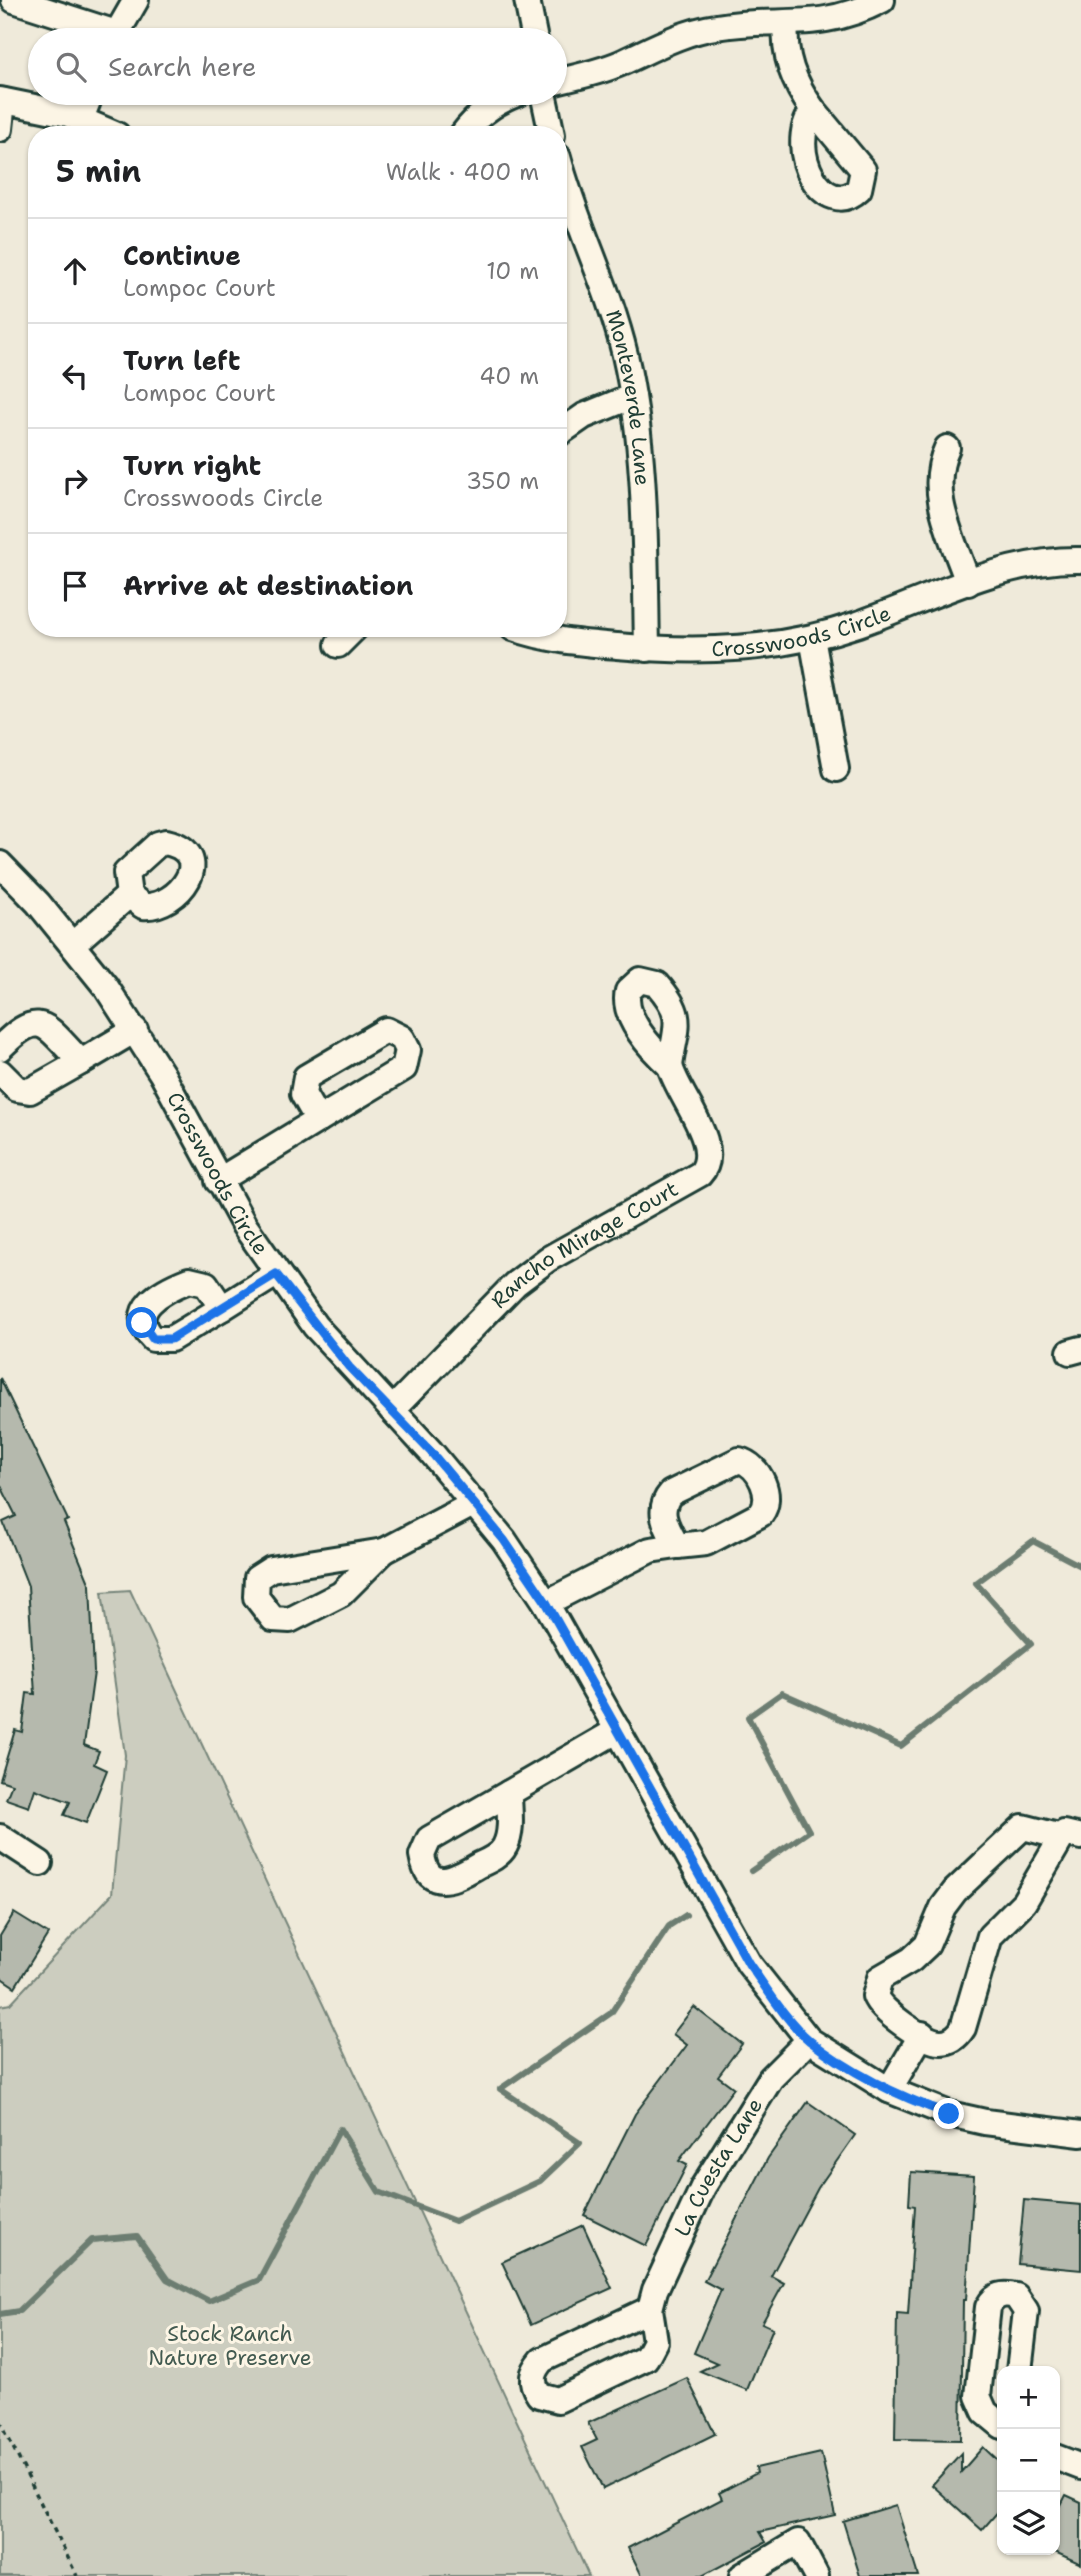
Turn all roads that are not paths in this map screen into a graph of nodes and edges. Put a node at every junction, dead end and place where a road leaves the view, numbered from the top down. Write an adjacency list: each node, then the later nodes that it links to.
1 (14, 0): 7 (street)
2 (80, 0): 7 (street)
3 (136, 0): 9 (street)
4 (527, 0): 10 (street)
5 (882, 0): 6 (street)
6 (786, 23): 11 (street); 18 (street)
7 (90, 25): 8 (street)
8 (96, 28)
9 (119, 28)
10 (533, 28)
11 (567, 79)
12 (2, 101): 13 (street); 23 (street)
13 (28, 104)
14 (35, 105): 19 (street)
15 (86, 105): 19 (street)
16 (494, 105): 21 (street)
17 (546, 105): 22 (street)
18 (813, 110)
19 (81, 119): 20 (street)
20 (97, 126)
21 (471, 126)
22 (550, 126)
23 (0, 129)
24 (567, 182): 25 (street, Monteverde Lane)
25 (633, 396): 26 (street); 32 (street, Monteverde Lane)
26 (567, 428)
27 (947, 448): 29 (street)
28 (1081, 560): 29 (street, Crosswoods Circle)
29 (968, 583): 31 (street, Crosswoods Circle)
30 (546, 637): 32 (street, Crosswoods Circle)
31 (812, 638): 32 (street, Crosswoods Circle); 33 (street)
32 (647, 649)
33 (836, 769)
34 (0, 864): 36 (street, Crosswoods Circle)
35 (129, 895): 36 (street)
36 (73, 944): 37 (street, Crosswoods Circle)
37 (135, 1030): 39 (street); 43 (street, Crosswoods Circle)
38 (0, 1048): 39 (street)
39 (80, 1062): 41 (street)
40 (670, 1066): 46 (street, Rancho Mirage Court)
41 (0, 1072)
42 (318, 1121): 43 (street)
43 (218, 1181): 44 (street, Crosswoods Circle)
44 (276, 1274): 45 (street); 46 (street, Crosswoods Circle)
45 (222, 1308)
46 (391, 1410): 47 (street, Crosswoods Circle)
47 (475, 1503): 49 (street); 50 (street, Crosswoods Circle)
48 (677, 1546): 50 (street)
49 (384, 1551): 49 (street)
50 (546, 1602): 51 (street, Crosswoods Circle)
51 (618, 1730): 52 (street); 57 (street, Crosswoods Circle)
52 (509, 1793)
53 (0, 1837): 55 (street)
54 (1071, 1837): 56 (street); 56 (street)
55 (40, 1863)
56 (922, 2034): 58 (street)
57 (808, 2040): 58 (street, Crosswoods Circle); 60 (street, La Cuesta Lane)
58 (889, 2090): 59 (street, Crosswoods Circle)
59 (1081, 2134)
60 (650, 2309): 60 (street, La Cuesta Lane)
61 (1020, 2366): 62 (street)
62 (997, 2420)
63 (1060, 2458): 64 (street)
64 (1081, 2467)
65 (742, 2576): 66 (street)
66 (816, 2576)

